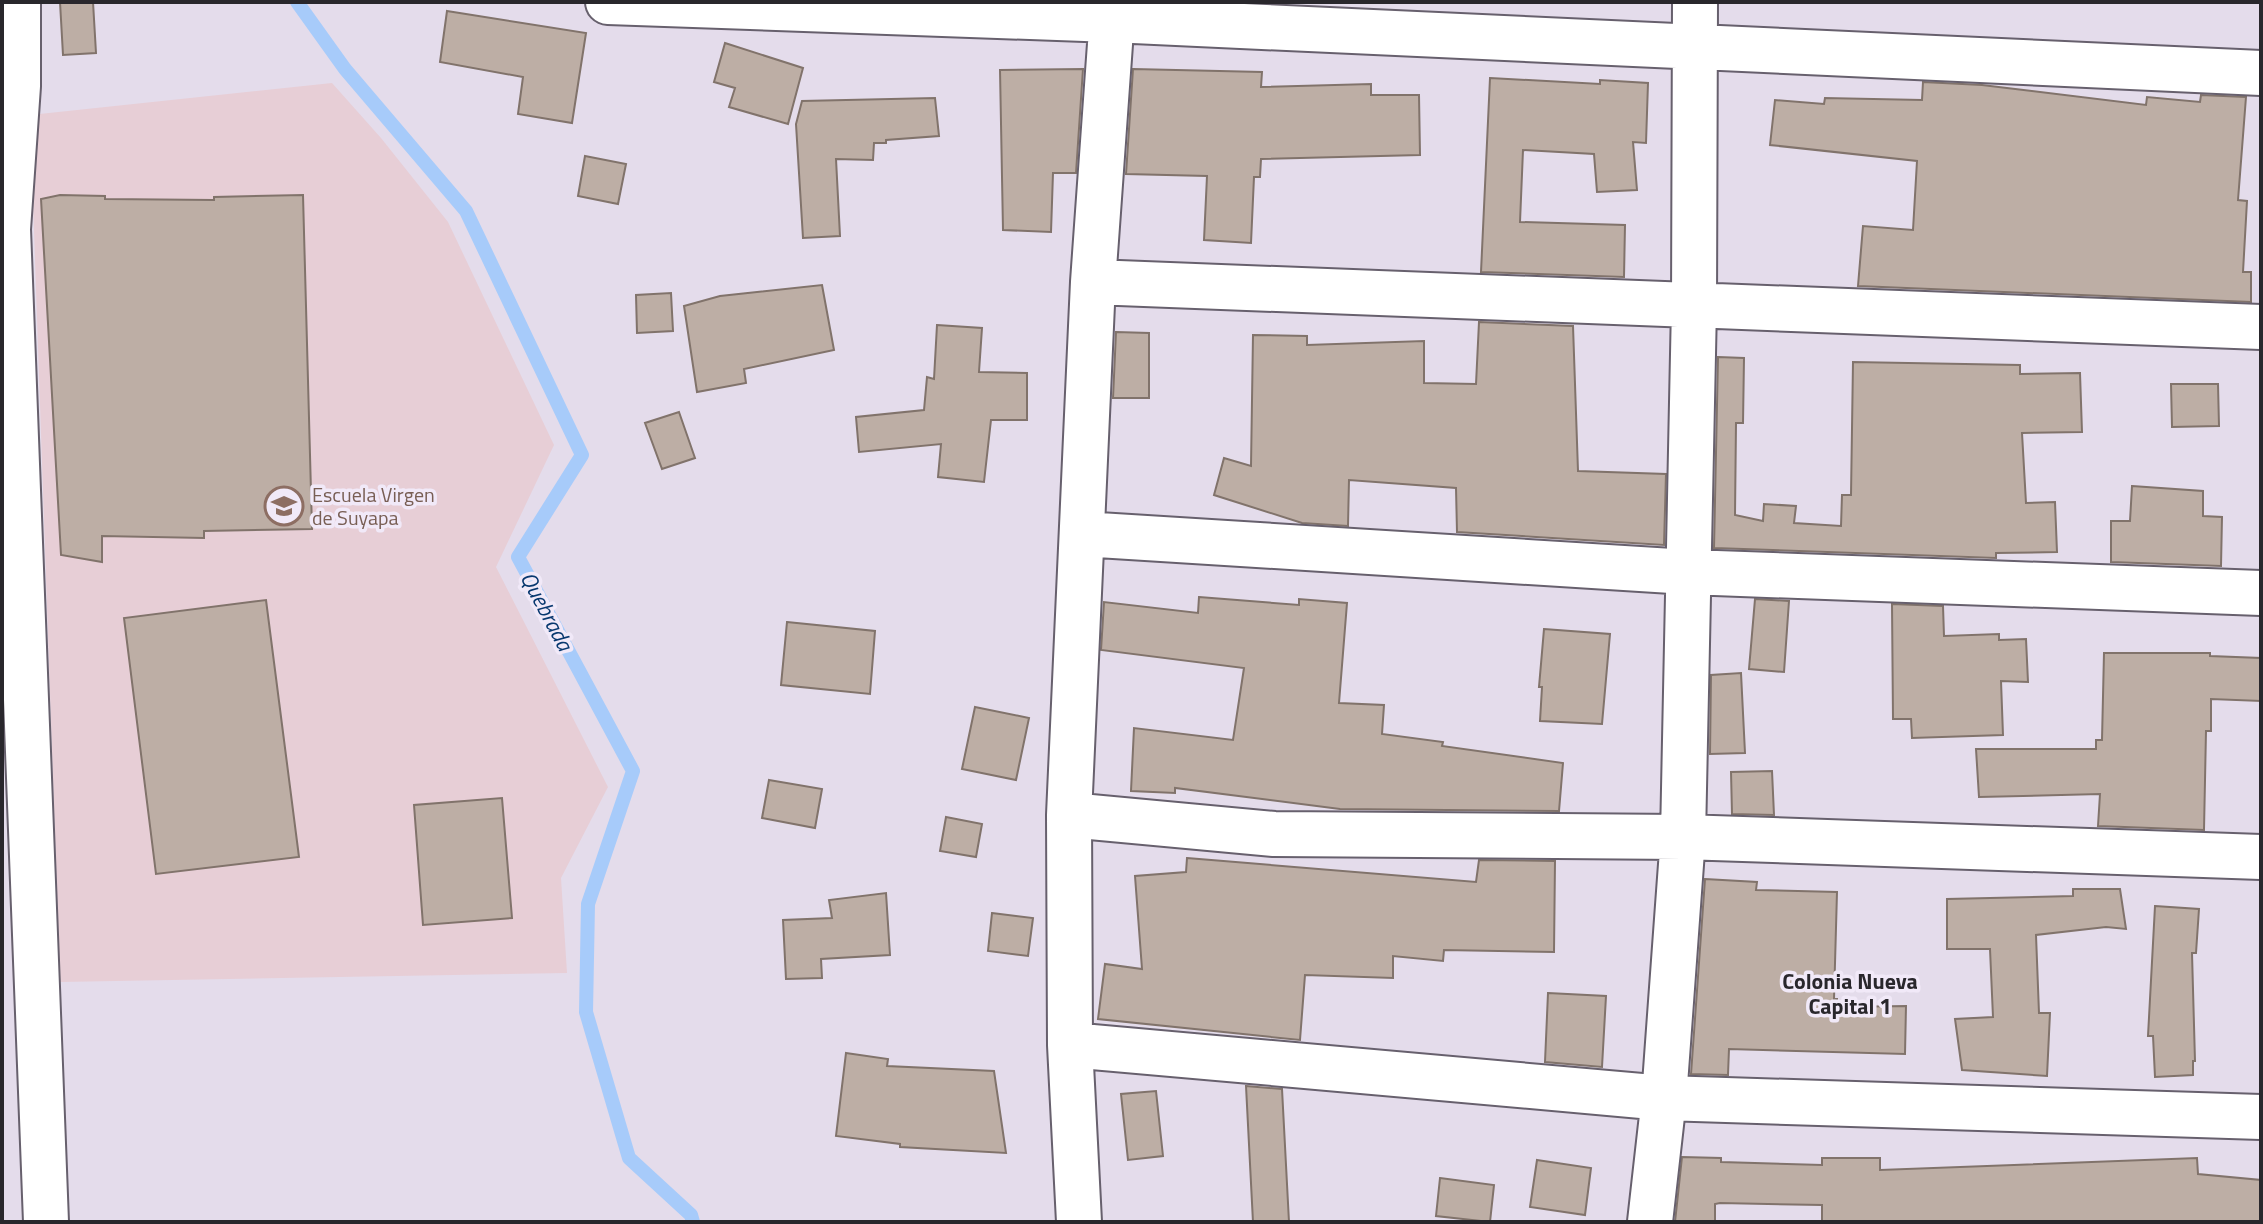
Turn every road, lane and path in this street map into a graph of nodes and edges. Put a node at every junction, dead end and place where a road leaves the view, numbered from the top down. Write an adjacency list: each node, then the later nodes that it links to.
1 (18, 2): 7 (street)
2 (608, 2): 4 (street)
3 (1695, 2): 5 (street)
4 (1112, 11): 5 (street); 8 (street)
5 (1693, 47): 6 (street); 9 (street)
6 (2261, 73)
7 (5, 229): 20 (street)
8 (1093, 282): 9 (street); 11 (street)
9 (1694, 306): 10 (street); 12 (street)
10 (2261, 327)
11 (1082, 534): 12 (street); 14 (street)
12 (1688, 572): 13 (street); 15 (street)
13 (2261, 593)
14 (1069, 815): 15 (street); 17 (street)
15 (1683, 837): 16 (street); 18 (street)
16 (2261, 857)
17 (1070, 1045): 18 (street); 21 (street)
18 (1664, 1098): 19 (street); 22 (street)
19 (2261, 1117)
20 (46, 1222)
21 (1079, 1222)
22 (1650, 1222)

